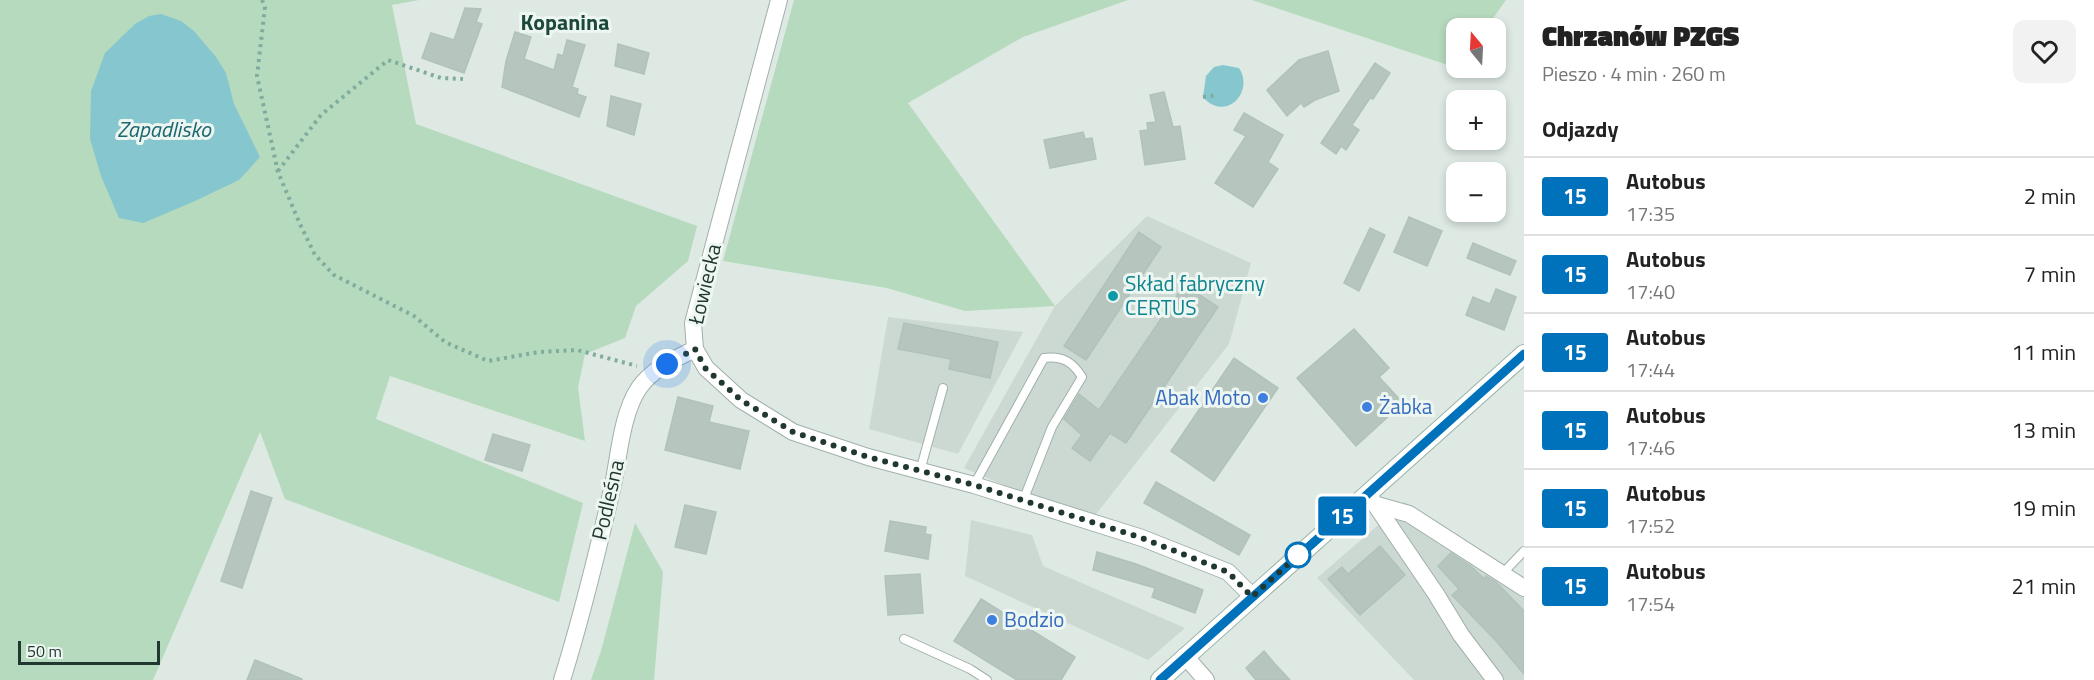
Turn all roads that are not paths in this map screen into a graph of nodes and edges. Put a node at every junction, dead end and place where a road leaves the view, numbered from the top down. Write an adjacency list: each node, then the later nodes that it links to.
1 (779, 0): 2 (street, Łowiecka)
2 (695, 349): 5 (street, Łowiecka); 15 (street, Podleśna)
3 (1524, 354): 7 (street)
4 (943, 388): 5 (lane)
5 (920, 471): 6 (street, Łowiecka)
6 (974, 485): 8 (street, Łowiecka); 8 (lane)
7 (1372, 500): 10 (street); 12 (street); 19 (street)
8 (1023, 501): 12 (street, Łowiecka)
9 (1524, 551): 10 (lane)
10 (1502, 575): 11 (street)
11 (1524, 588)
12 (1252, 597): 14 (street)
13 (904, 639): 16 (lane)
14 (1185, 656): 17 (street); 18 (street)
15 (562, 680)
16 (987, 680)
17 (1160, 680)
18 (1206, 680)
19 (1495, 680)

